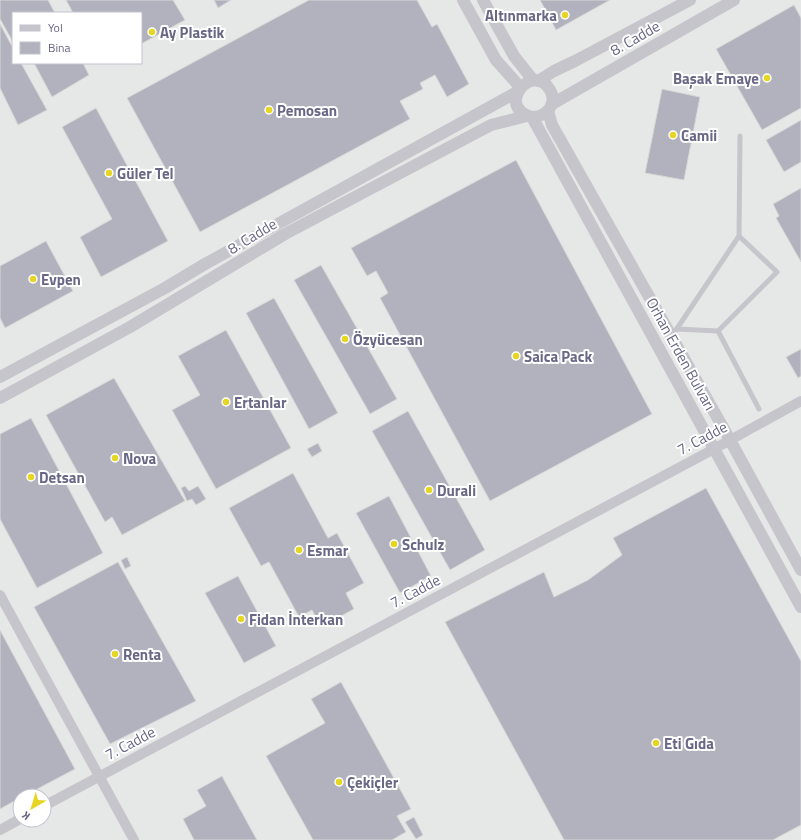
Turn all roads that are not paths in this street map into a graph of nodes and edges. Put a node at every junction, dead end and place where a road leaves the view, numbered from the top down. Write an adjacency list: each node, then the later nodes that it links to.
1 (463, 0): 6 (street)
2 (484, 0): 5 (street, Orhan Erden Bulvarı)
3 (690, 0): 5 (street, 8. Cadde)
4 (734, 0): 7 (street, 8. Cadde)
5 (536, 80): 6 (street); 7 (street, Orhan Erden Bulvarı)
6 (518, 90): 8 (street, Orhan Erden Bulvarı); 13 (street, 8. Cadde)
7 (550, 108): 8 (street); 12 (street, Orhan Erden Bulvarı)
8 (529, 116): 14 (street, 8. Cadde); 18 (street, Orhan Erden Bulvarı)
9 (740, 136): 10 (lane)
10 (739, 236): 11 (lane); 12 (lane)
11 (718, 331): 12 (lane); 16 (lane)
12 (674, 333): 17 (street, Orhan Erden Bulvarı)
13 (0, 377)
14 (0, 398)
15 (801, 401): 17 (street, 7. Cadde)
16 (759, 409)
17 (729, 441): 18 (street, 7. Cadde); 19 (street, Orhan Erden Bulvarı)
18 (714, 449): 21 (street, Orhan Erden Bulvarı); 22 (street, 7. Cadde)
19 (801, 570)
20 (0, 595): 22 (street)
21 (801, 607)
22 (98, 776): 23 (street, 7. Cadde); 26 (street)
23 (52, 802)
24 (12, 823): 25 (street)
25 (0, 830)
26 (134, 840)

